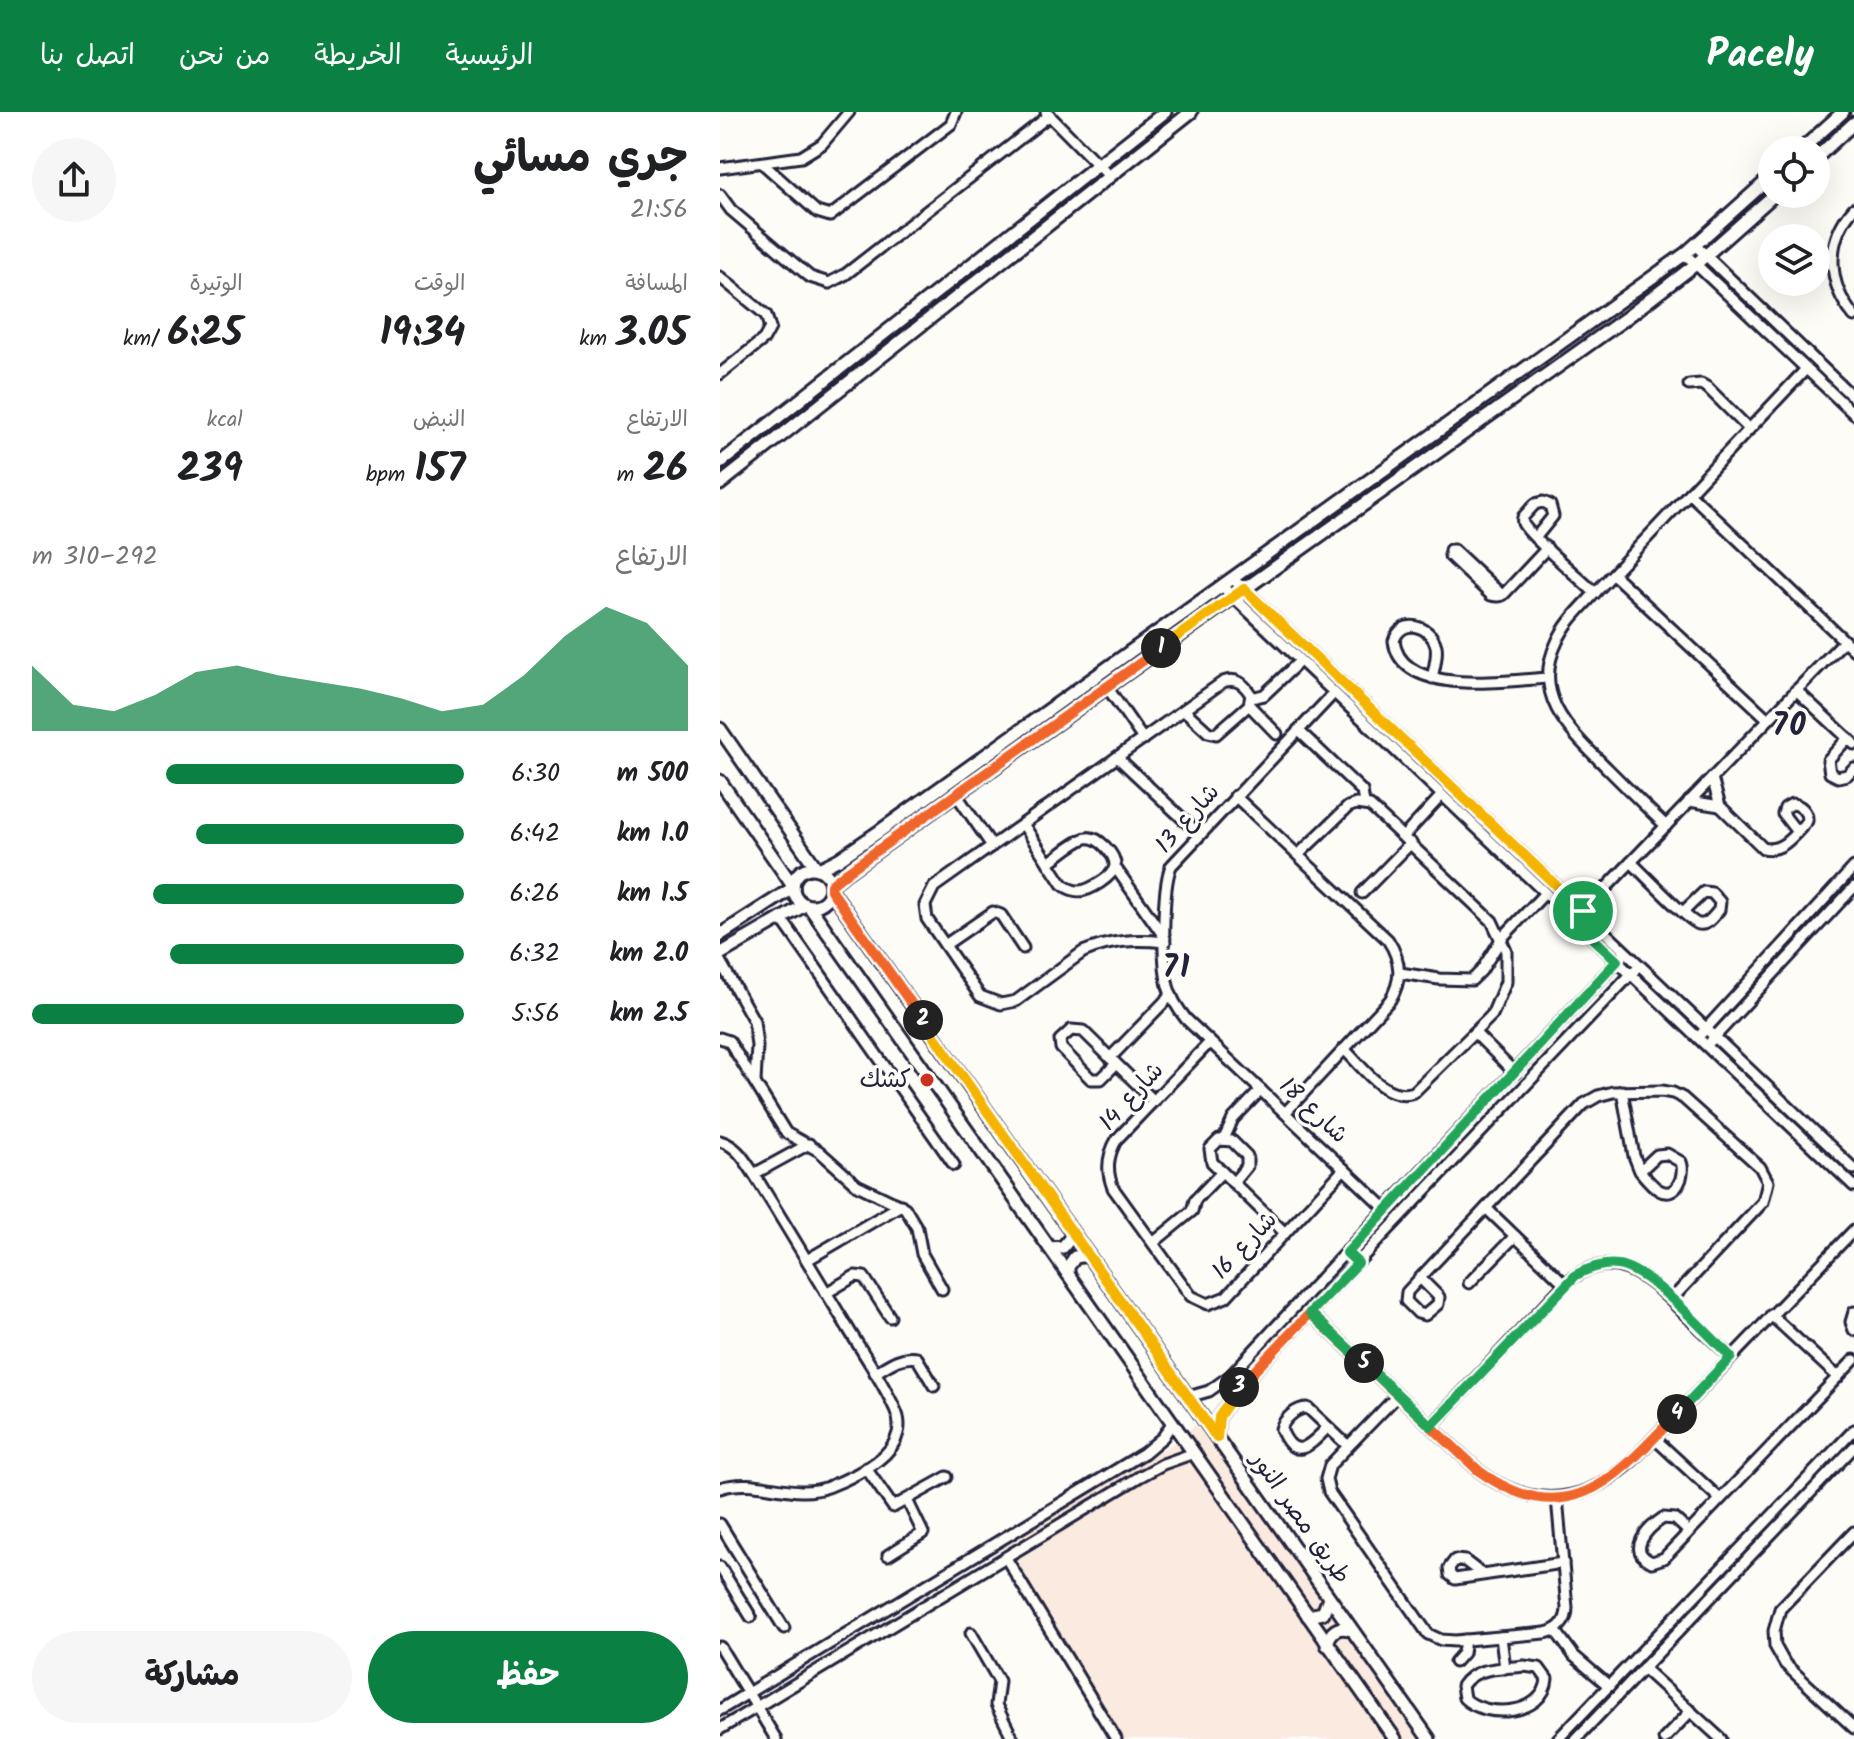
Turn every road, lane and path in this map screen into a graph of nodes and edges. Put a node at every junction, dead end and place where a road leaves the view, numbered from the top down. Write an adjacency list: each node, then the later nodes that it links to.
1 (849, 112): 10 (street)
2 (956, 112): 10 (street)
3 (1165, 112): 11 (street)
4 (1191, 112): 13 (street)
5 (1843, 112): 8 (street)
6 (1048, 114): 11 (street); 17 (street)
7 (1854, 123): 9 (street)
8 (1816, 136)
9 (1830, 145)
10 (762, 163): 12 (street)
11 (1098, 165): 13 (street); 14 (street)
12 (720, 168)
13 (1110, 177): 16 (street)
14 (1078, 181): 16 (street); 31 (street)
15 (1758, 189): 20 (street)
16 (1088, 193): 32 (street)
17 (720, 195)
18 (1759, 208): 22 (street)
19 (1854, 208): 24 (street)
20 (1696, 246): 21 (street); 22 (street)
21 (1685, 254): 22 (street); 37 (street)
22 (1701, 260): 25 (street); 28 (street); 38 (street)
23 (720, 277): 26 (street)
24 (1854, 316)
25 (1806, 369): 29 (street); 30 (street)
26 (720, 374)
27 (1689, 385): 30 (street)
28 (1854, 398)
29 (1854, 414)
30 (1749, 429): 33 (street)
31 (720, 463)
32 (720, 484)
33 (1689, 493): 36 (street); 41 (street)
34 (1536, 537): 35 (street)
35 (1547, 548): 39 (street); 40 (street)
36 (1614, 575): 39 (street); 51 (street)
37 (1229, 583): 38 (street); 74 (street)
38 (1239, 593): 43 (street); 46 (street); 88 (street)
39 (1595, 593): 45 (street)
40 (1502, 595): 40 (street)
41 (1844, 641): 42 (street); 47 (street)
42 (1854, 650)
43 (1300, 661): 48 (street); 49 (street)
44 (1432, 678): 44 (street); 45 (street)
45 (1548, 678): 68 (street)
46 (1107, 687): 54 (street); 61 (street)
47 (1796, 690): 51 (street); 55 (street)
48 (1334, 693): 53 (street, شارع 13); 62 (street)
49 (1250, 702): 50 (street); 50 (street); 56 (street)
50 (1184, 710): 54 (street)
51 (1768, 719): 59 (street)
52 (720, 729): 79 (street)
53 (1298, 730): 56 (street, شارع 13); 65 (street)
54 (1143, 739): 57 (street)
55 (1851, 741): 58 (street)
56 (1286, 742): 63 (street, شارع 13)
57 (1117, 757): 67 (street); 70 (street)
58 (1854, 768)
59 (1712, 778): 64 (street); 66 (street)
60 (720, 781): 81 (street)
61 (956, 794): 72 (street); 80 (street)
62 (1442, 795): 71 (street); 84 (street)
63 (1235, 796): 70 (street, شارع 13); 73 (street)
64 (1689, 801): 66 (street); 68 (street)
65 (1364, 804): 71 (street); 73 (street)
66 (1720, 806): 69 (street)
67 (1023, 824): 72 (street); 76 (street)
68 (1666, 826): 75 (street)
69 (1797, 832)
70 (1199, 834): 94 (street, شارع 13)
71 (1407, 839): 86 (street); 93 (street)
72 (992, 846): 95 (street)
73 (1298, 855): 86 (street)
74 (839, 859): 79 (street); 80 (street)
75 (1631, 862): 88 (street); 89 (street)
76 (1048, 863): 77 (street); 77 (street)
77 (1115, 867): 94 (street)
78 (1854, 867): 105 (street)
79 (818, 869): 81 (street); 83 (street)
80 (847, 872): 83 (street)
81 (793, 887): 85 (street); 87 (street)
82 (1854, 887): 107 (street)
83 (831, 888): 87 (street); 138 (street, طريق مصر النور)
84 (1545, 893): 91 (street); 93 (street)
85 (779, 898): 90 (street); 92 (street)
86 (1351, 905): 102 (street)
87 (807, 906): 90 (street); 142 (street, طريق مصر النور)
88 (1583, 911): 91 (street); 97 (street)
89 (1683, 912)
90 (785, 916): 98 (street); 123 (street)
91 (1574, 921): 100 (street)
92 (720, 935)
93 (1502, 938): 102 (street); 106 (street)
94 (1165, 940): 95 (street); 104 (street, شارع 13)
95 (945, 945): 96 (street)
96 (1023, 948)
97 (1626, 952): 100 (street); 101 (street)
98 (720, 954)
99 (720, 961): 115 (street)
100 (1617, 961): 103 (street); 114 (street)
101 (1639, 965): 103 (street); 105 (street)
102 (1400, 973): 112 (street)
103 (1631, 974): 109 (street); 130 (street)
104 (1171, 995): 110 (street, شارع 13); 113 (street)
105 (1706, 1028): 107 (street); 109 (street)
106 (1475, 1033): 112 (street); 114 (street)
107 (1715, 1037): 111 (street); 126 (street)
108 (720, 1038): 115 (street)
109 (1697, 1038): 111 (street)
110 (1210, 1042): 116 (street, شارع 18); 118 (street, شارع 14)
111 (1706, 1046): 132 (street)
112 (1344, 1049): 119 (street)
113 (1113, 1061): 113 (street); 118 (street)
114 (1515, 1073): 125 (street)
115 (755, 1085): 122 (street)
116 (1261, 1090): 119 (street, شارع 18); 120 (street)
117 (1622, 1091): 127 (street); 135 (street); 153 (street)
118 (1154, 1101): 133 (street, شارع 14)
119 (1285, 1113): 124 (street, شارع 18)
120 (1224, 1139): 128 (street); 131 (street)
121 (720, 1141): 129 (street)
122 (809, 1144): 129 (street); 134 (street)
123 (954, 1165)
124 (1344, 1169): 136 (street, شارع 18); 139 (street, شارع 16)
125 (1425, 1169): 130 (street); 136 (street)
126 (1854, 1169)
127 (1640, 1171): 127 (street)
128 (1222, 1172): 131 (street); 141 (street)
129 (754, 1174): 145 (street)
130 (1436, 1179): 146 (street)
131 (1233, 1183): 139 (street)
132 (1854, 1186)
133 (1113, 1188): 141 (street, شارع 16)
134 (901, 1205): 145 (street); 151 (street)
135 (1486, 1208): 140 (street); 148 (street)
136 (1387, 1210): 143 (street)
137 (1854, 1230): 156 (street)
138 (1071, 1231): 142 (street); 144 (street, طريق مصر النور)
139 (1285, 1233): 141 (street, شارع 16)
140 (1515, 1236): 149 (street); 150 (street)
141 (1153, 1243)
142 (1050, 1248): 147 (street, طريق مصر النور)
143 (1347, 1253): 146 (street); 165 (street)
144 (1088, 1255): 147 (street); 165 (street, طريق مصر النور)
145 (807, 1260): 152 (street)
146 (1358, 1263): 155 (street)
147 (1068, 1274): 166 (street, طريق مصر النور)
148 (1420, 1278)
149 (1469, 1283)
150 (1565, 1284): 153 (street); 167 (street)
151 (942, 1289)
152 (826, 1293): 157 (street); 161 (street)
153 (1671, 1300): 159 (street)
154 (1854, 1312): 158 (street)
155 (1310, 1313): 164 (street); 170 (street)
156 (1771, 1315): 159 (street); 162 (street)
157 (890, 1317)
158 (1854, 1330)
159 (1731, 1357): 171 (street)
160 (1854, 1360): 162 (street)
161 (875, 1373): 163 (street); 176 (street)
162 (1838, 1377): 181 (street)
163 (934, 1386)
164 (1398, 1395): 167 (street); 172 (street)
165 (1188, 1397): 170 (street, طريق مصر النور)
166 (1172, 1423): 174 (street); 175 (street, طريق مصر النور)
167 (1431, 1426): 180 (street)
168 (1328, 1427): 168 (street); 172 (street)
169 (1854, 1430): 191 (street)
170 (1217, 1438): 193 (street, طريق مصر النور)
171 (1654, 1438): 180 (street); 181 (street)
172 (1348, 1446): 204 (street)
173 (1854, 1447): 192 (street)
174 (1144, 1453): 177 (street); 196 (street)
175 (1194, 1453): 177 (street); 194 (street, طريق مصر النور)
176 (866, 1468): 179 (street); 182 (street)
177 (1153, 1469): 187 (street)
178 (947, 1477): 182 (street)
179 (720, 1488)
180 (1557, 1498): 188 (street)
181 (1720, 1499): 184 (street)
182 (907, 1500): 186 (street)
183 (720, 1524): 197 (street)
184 (1689, 1532): 184 (street)
185 (1854, 1532): 216 (street)
186 (888, 1555)
187 (1006, 1558): 202 (street); 220 (street)
188 (1563, 1563): 190 (street); 199 (street)
189 (720, 1567): 195 (street)
190 (1483, 1575)
191 (1713, 1578): 192 (street); 211 (street)
192 (1721, 1587): 210 (street)
193 (1329, 1598): 194 (street); 198 (street, طريق مصر النور)
194 (1308, 1616): 205 (street, طريق مصر النور)
195 (751, 1617)
196 (860, 1624): 202 (street); 203 (street)
197 (784, 1628)
198 (1351, 1630): 205 (street); 222 (street, طريق مصر النور)
199 (1555, 1630): 201 (street); 211 (street)
200 (971, 1633): 219 (street)
201 (1501, 1637): 204 (street); 209 (street)
202 (869, 1639): 207 (street)
203 (836, 1640): 207 (street); 212 (street)
204 (1465, 1640): 208 (street)
205 (1327, 1645): 221 (street, طريق مصر النور)
206 (720, 1647): 212 (street)
207 (847, 1652): 213 (street)
208 (1455, 1662)
209 (1505, 1668): 209 (street)
210 (1643, 1668): 215 (street); 224 (street)
211 (1609, 1686): 223 (street)
212 (748, 1693): 213 (street); 214 (street)
213 (757, 1708): 217 (street); 218 (street)
214 (720, 1710)
215 (1691, 1711): 225 (street); 226 (street)
216 (1854, 1728)
217 (720, 1729)
218 (776, 1739)
219 (1013, 1739)
220 (1116, 1739)
221 (1395, 1739)
222 (1429, 1739)
223 (1558, 1739)
224 (1576, 1739)
225 (1664, 1739)
226 (1721, 1739)

